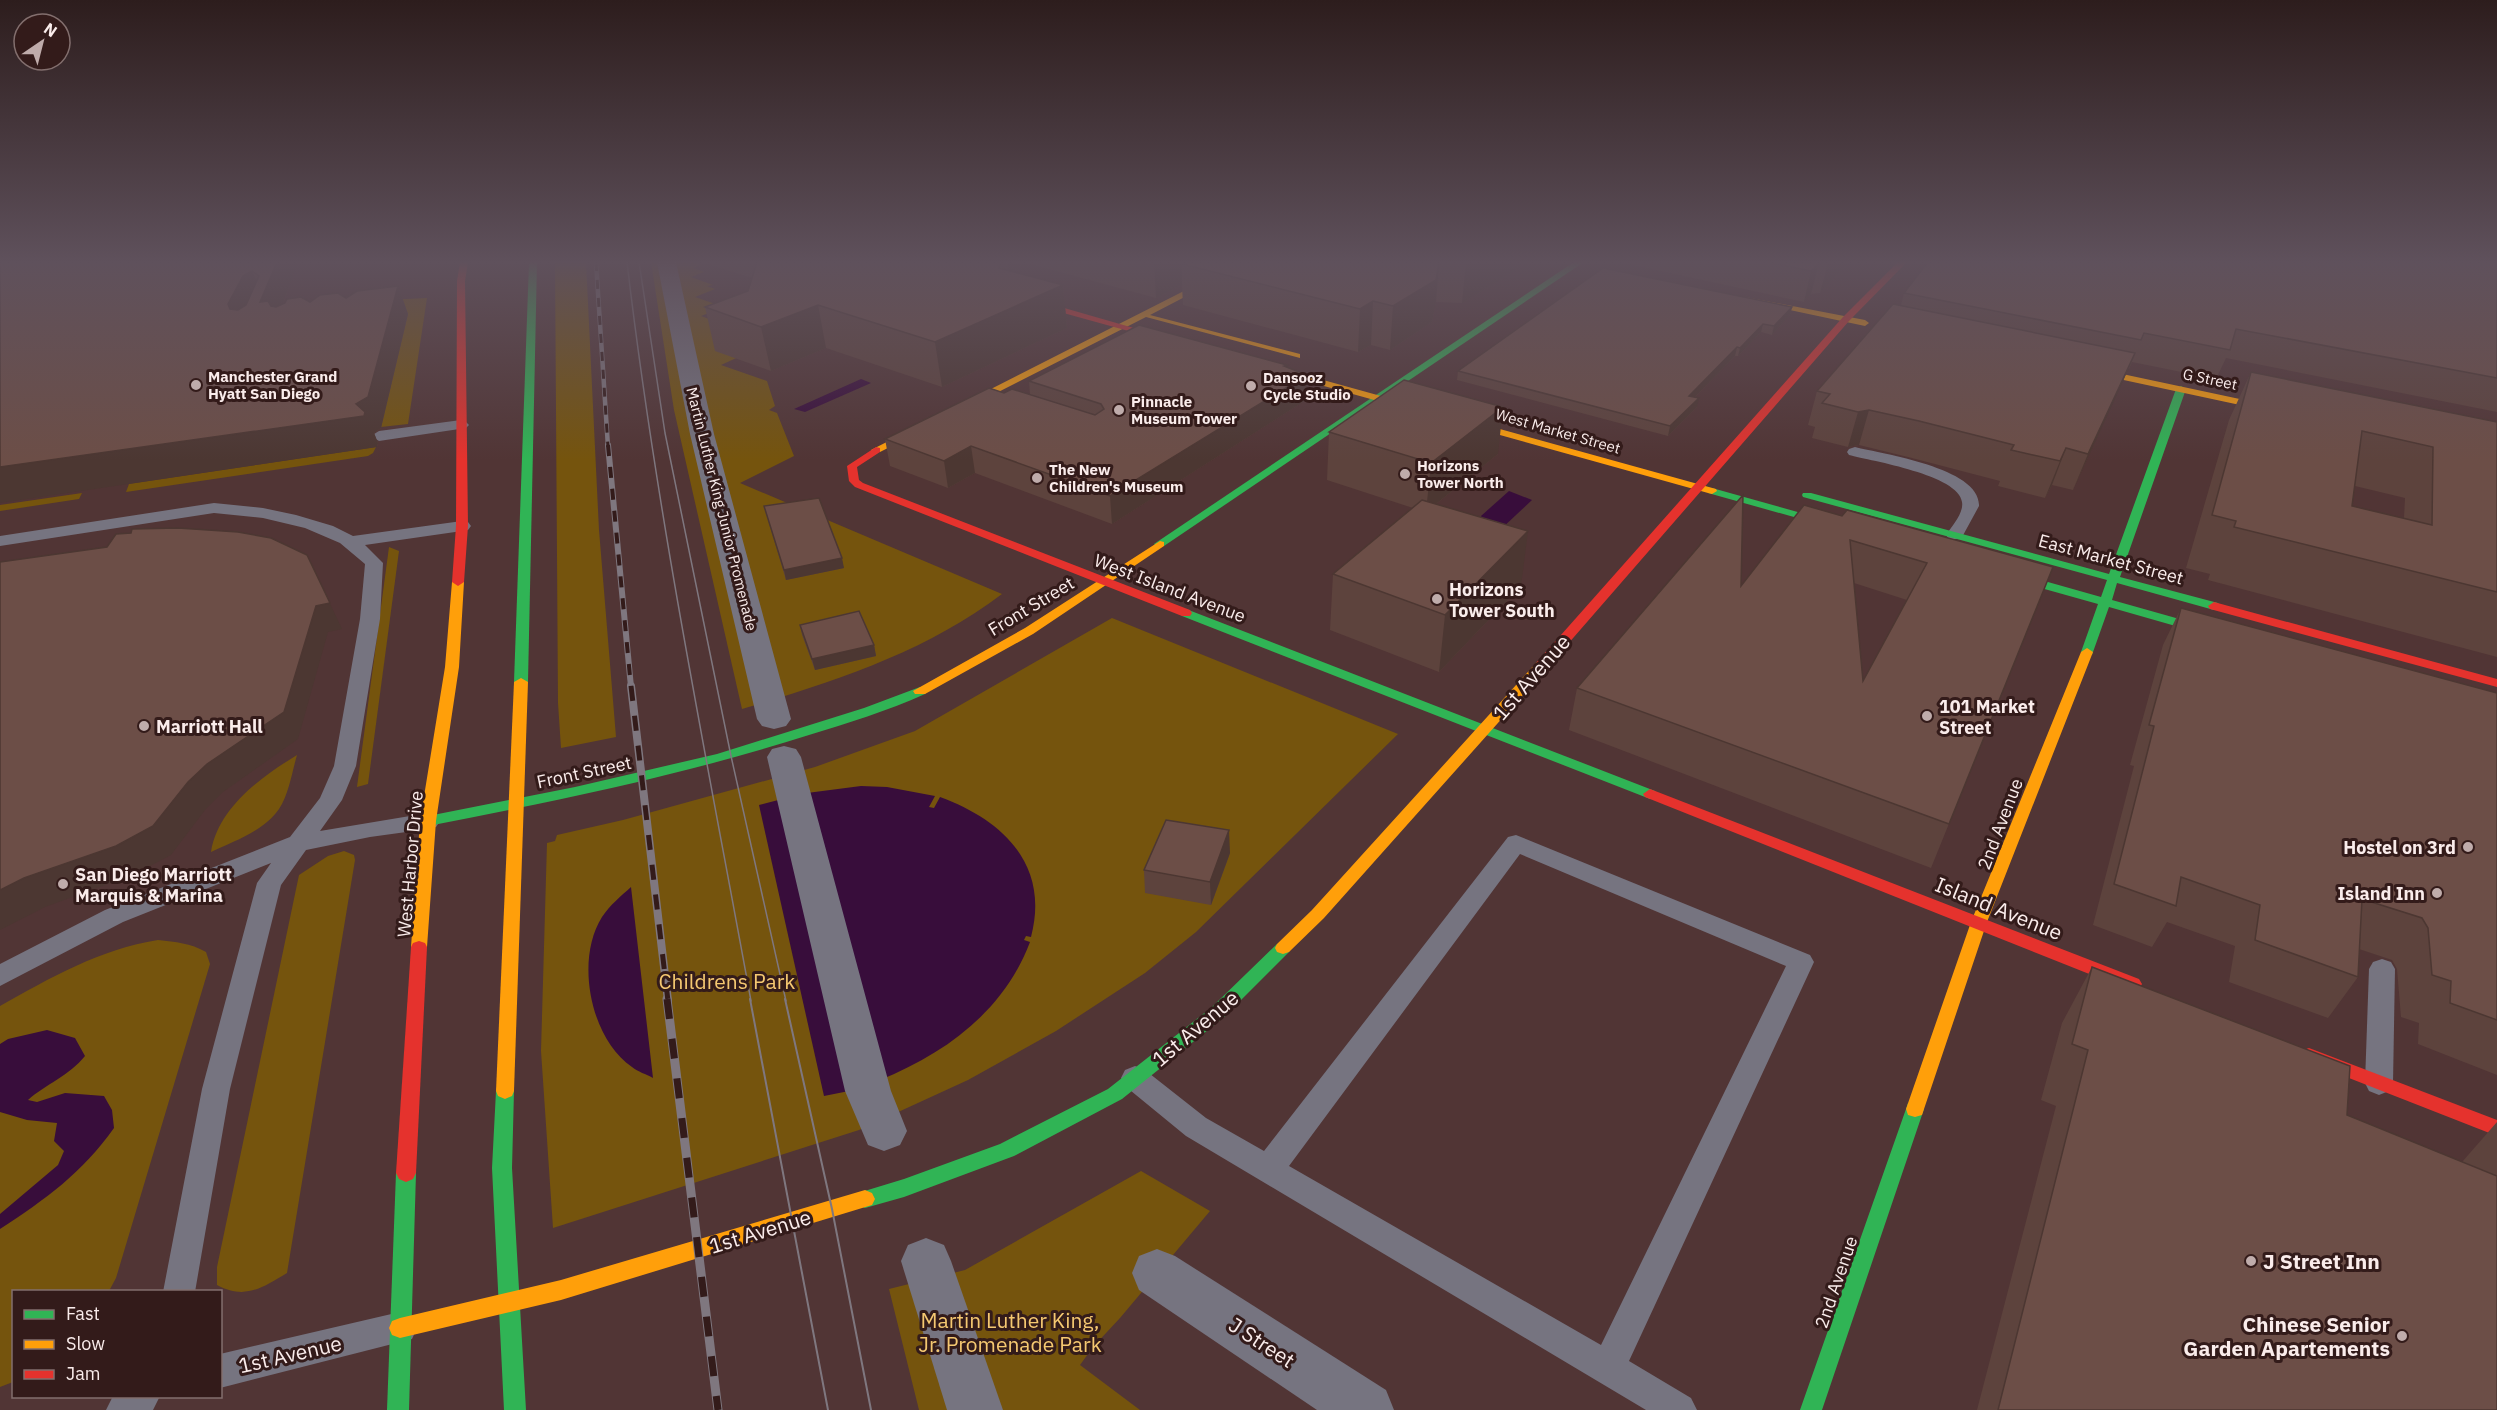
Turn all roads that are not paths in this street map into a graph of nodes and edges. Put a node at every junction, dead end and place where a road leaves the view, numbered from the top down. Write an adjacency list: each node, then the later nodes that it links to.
1 (461, 328): 21 (main road, West Harbor Drive)
2 (530, 328): 44 (main road)
3 (678, 328): 41 (street, Martin Luther King Junior Promenade)
4 (1121, 328): 17 (main road)
5 (1126, 328): 9 (main road)
6 (1192, 328): 10 (main road)
7 (1484, 328): 14 (main road, Front Street)
8 (1839, 328): 25 (main road, 1st Avenue)
9 (1190, 345)
10 (1309, 360)
11 (1247, 362): 18 (main road, West Market Street)
12 (2066, 365): 16 (main road, G Street)
13 (1382, 379): 14 (main road)
14 (1399, 384): 15 (main road); 18 (main road, Front Street)
15 (1417, 389)
16 (2181, 389): 20 (main road, G Street); 36 (main road, 2nd Avenue)
17 (981, 396): 19 (lane); 37 (main road, West Island Avenue)
18 (1378, 398): 26 (main road, West Market Street); 37 (main road, Front Street)
19 (1003, 404)
20 (2292, 413)
21 (461, 425): 22 (lane); 30 (main road, West Harbor Drive)
22 (380, 436)
23 (1855, 452): 32 (lane)
24 (1696, 465): 25 (main road)
25 (1720, 471): 26 (main road, 1st Avenue)
26 (1698, 488): 28 (main road); 42 (main road, 1st Avenue)
27 (1794, 491): 29 (main road, East Market Street)
28 (1820, 522): 29 (main road); 31 (main road)
29 (1916, 525): 32 (main road, East Market Street)
30 (462, 526): 34 (lane); 45 (main road, West Harbor Drive)
31 (1851, 531)
32 (1954, 535): 36 (main road, East Market Street)
33 (0, 541): 34 (lane)
34 (350, 543): 46 (lane)
35 (1987, 568): 38 (main road)
36 (2114, 578): 38 (main road, 2nd Avenue); 40 (main road, East Market Street)
37 (1106, 582): 42 (main road, West Island Avenue); 44 (main road, Front Street)
38 (2106, 602): 39 (main road); 47 (main road, 2nd Avenue)
39 (2229, 637)
40 (2497, 684)
41 (774, 719)
42 (1484, 730): 47 (main road, Island Avenue); 52 (main road, 1st Avenue)
43 (784, 757): 54 (street)
44 (514, 805): 45 (main road, Front Street); 60 (main road)
45 (428, 821): 46 (lane); 61 (main road, West Harbor Drive)
46 (296, 844): 49 (lane); 59 (lane)
47 (1979, 922): 50 (main road, Island Avenue); 71 (main road, 2nd Avenue)
48 (2382, 969): 53 (lane)
49 (0, 976)
50 (2148, 990)
51 (2291, 1048): 53 (main road)
52 (1135, 1078): 56 (lane); 60 (main road, 1st Avenue)
53 (2379, 1083): 55 (main road)
54 (876, 1111)
55 (2497, 1128)
56 (1268, 1170): 62 (lane); 62 (lane)
57 (926, 1261): 68 (street)
58 (1157, 1274): 69 (street, J Street)
59 (179, 1290)
60 (510, 1302): 61 (main road, 1st Avenue); 67 (main road)
61 (400, 1328): 63 (lane, 1st Avenue); 65 (main road, West Harbor Drive)
62 (1608, 1368): 70 (lane)
63 (222, 1371)
64 (140, 1398): 66 (lane)
65 (398, 1404)
66 (124, 1410)
67 (515, 1410)
68 (975, 1410)
69 (1366, 1410)
70 (1679, 1410)
71 (1811, 1410)

